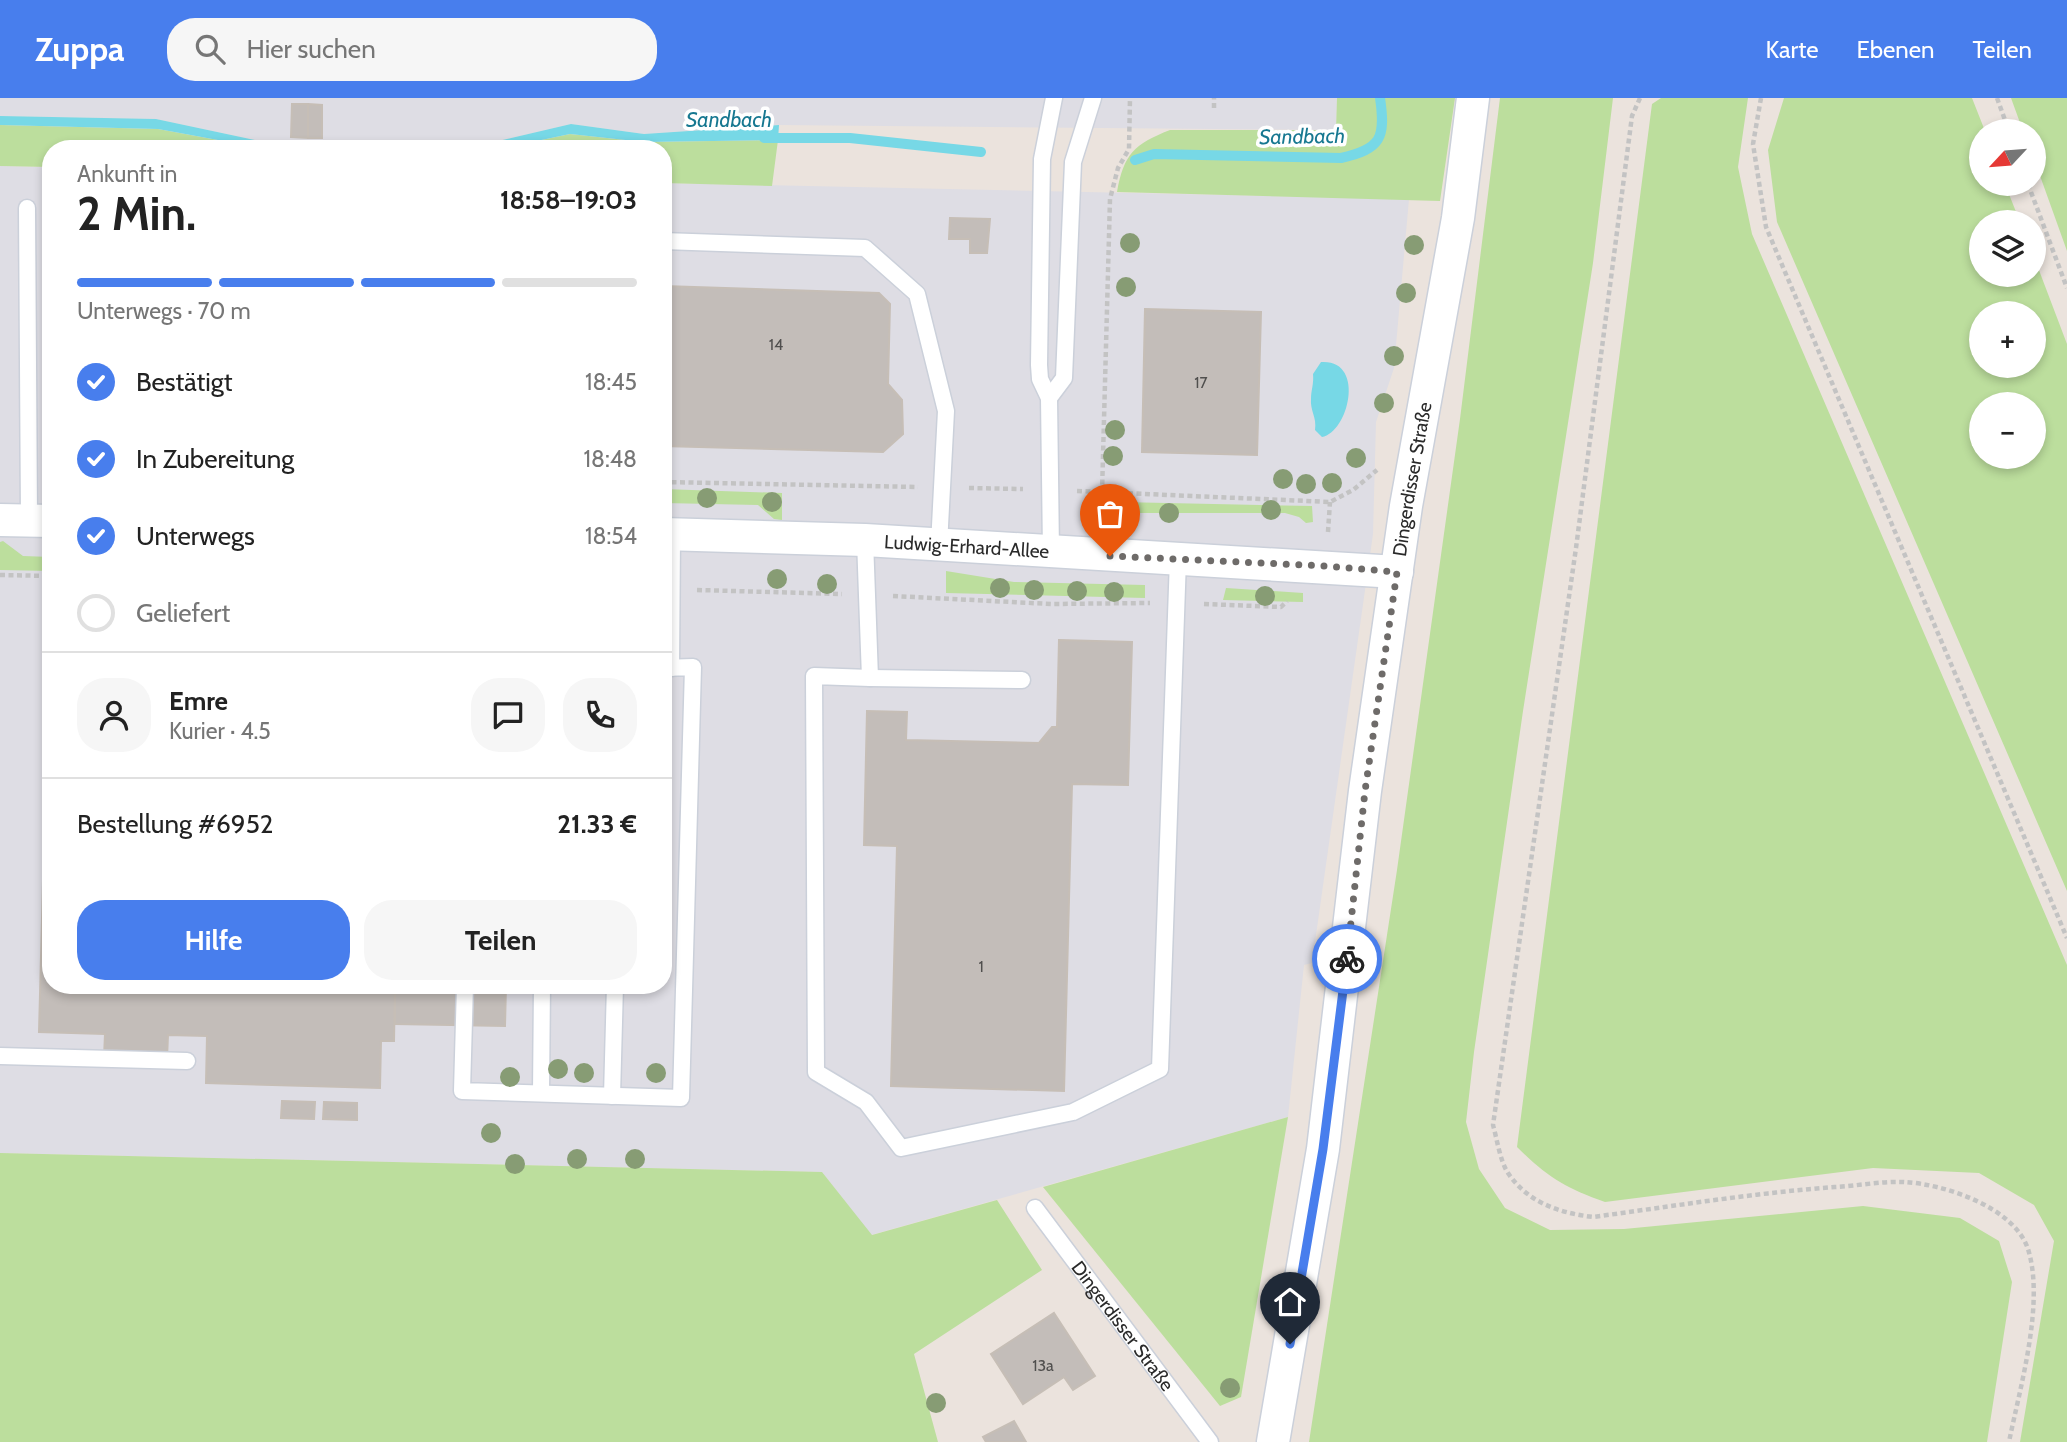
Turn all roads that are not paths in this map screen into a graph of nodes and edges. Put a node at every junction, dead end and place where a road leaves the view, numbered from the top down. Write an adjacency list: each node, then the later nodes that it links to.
1 (1054, 98): 6 (lane)
2 (1093, 98): 6 (lane)
3 (1473, 98): 13 (street, Dingerdisser Straße)
4 (27, 208): 7 (lane)
5 (672, 241): 10 (lane)
6 (1049, 398): 11 (lane)
7 (27, 520)
8 (672, 534): 9 (street, Ludwig-Erhard-Allee)
9 (865, 540): 10 (street, Ludwig-Erhard-Allee); 15 (lane)
10 (939, 545): 11 (street, Ludwig-Erhard-Allee)
11 (1051, 552): 12 (street, Ludwig-Erhard-Allee)
12 (1178, 559): 13 (street, Ludwig-Erhard-Allee); 15 (lane)
13 (1397, 572): 26 (street, Dingerdisser Straße)
14 (672, 668): 23 (lane)
15 (870, 678): 16 (lane)
16 (1022, 680)
17 (465, 994): 22 (lane)
18 (542, 994): 22 (lane)
19 (615, 994): 23 (lane)
20 (0, 1056): 21 (lane)
21 (187, 1061)
22 (541, 1093): 23 (lane)
23 (612, 1096)
24 (1035, 1208): 25 (lane, Dingerdisser Straße)
25 (1210, 1442)
26 (1273, 1442)

